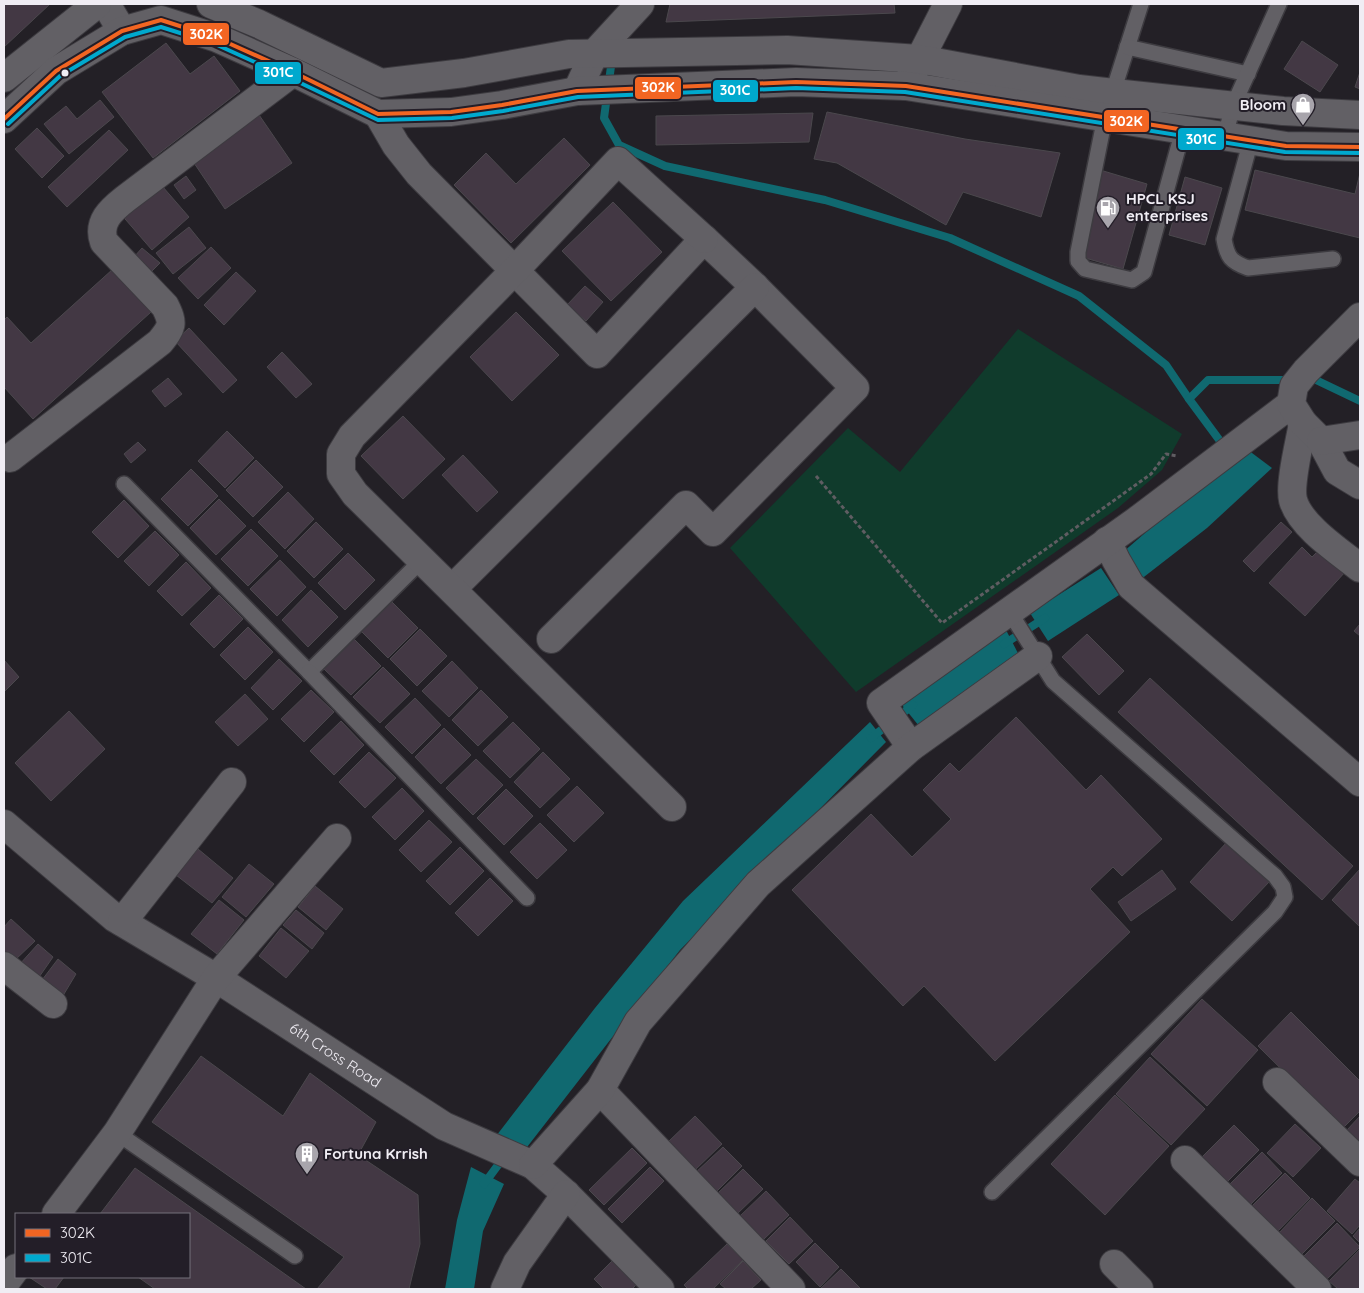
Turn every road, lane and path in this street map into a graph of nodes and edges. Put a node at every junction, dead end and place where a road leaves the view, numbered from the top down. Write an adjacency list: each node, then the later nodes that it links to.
1 (97, 4): 16 (street)
2 (106, 4): 9 (street)
3 (211, 4): 15 (street)
4 (640, 4): 11 (street)
5 (948, 4): 12 (street)
6 (1141, 4): 10 (lane)
7 (1278, 4): 14 (lane)
8 (162, 12): 9 (street); 13 (street)
9 (122, 31): 24 (street)
10 (1127, 47): 14 (lane); 19 (lane)
11 (595, 54): 12 (street); 15 (street); 18 (street)
12 (919, 59): 17 (street); 19 (street)
13 (293, 72): 22 (street); 35 (street)
14 (1248, 74): 20 (lane)
15 (446, 76): 21 (street)
16 (4, 78)
17 (906, 86): 18 (street); 19 (street)
18 (584, 91): 21 (street)
19 (1109, 105): 20 (street); 25 (street); 25 (lane)
20 (1233, 106): 23 (street); 26 (lane)
21 (451, 112): 22 (street)
22 (378, 114): 30 (street)
23 (1360, 114)
24 (4, 119)
25 (1183, 130): 26 (street)
26 (1238, 138): 27 (street); 29 (lane)
27 (1360, 147)
28 (704, 238): 30 (street); 30 (street); 31 (street)
29 (1334, 259)
30 (515, 270): 41 (street)
31 (755, 287): 43 (street); 45 (street)
32 (1360, 316): 33 (street)
33 (1303, 405): 34 (street); 36 (street); 39 (street); 42 (street)
34 (1360, 435)
35 (10, 458)
36 (1215, 461): 37 (path); 40 (street)
37 (816, 476)
38 (124, 484): 47 (lane)
39 (1360, 485)
40 (1111, 551): 44 (street); 50 (street)
41 (422, 560): 43 (street); 47 (lane)
42 (1360, 568)
43 (452, 589): 51 (street)
44 (1013, 616): 46 (lane); 48 (street)
45 (551, 639)
46 (1038, 656): 48 (street); 65 (lane)
47 (309, 672): 54 (lane)
48 (911, 747): 60 (street)
49 (232, 782): 55 (street)
50 (1360, 782)
51 (672, 807)
52 (4, 824): 55 (street, 6th Cross Road)
53 (337, 838): 57 (street)
54 (527, 898)
55 (122, 922): 57 (street, 6th Cross Road)
56 (4, 966): 58 (street)
57 (216, 978): 61 (street); 63 (street, 6th Cross Road)
58 (53, 1004)
59 (1277, 1082): 64 (street)
60 (600, 1090): 63 (street); 72 (street)
61 (117, 1133): 67 (street); 68 (lane)
62 (1185, 1160): 74 (street)
63 (525, 1161): 66 (street, 6th Cross Road)
64 (1360, 1162)
65 (992, 1192)
66 (566, 1194): 70 (street, 6th Cross Road); 71 (street)
67 (57, 1213)
68 (294, 1256)
69 (1114, 1264): 73 (street)
70 (653, 1287)
71 (505, 1289)
72 (791, 1289)
73 (1139, 1289)
74 (1317, 1289)

